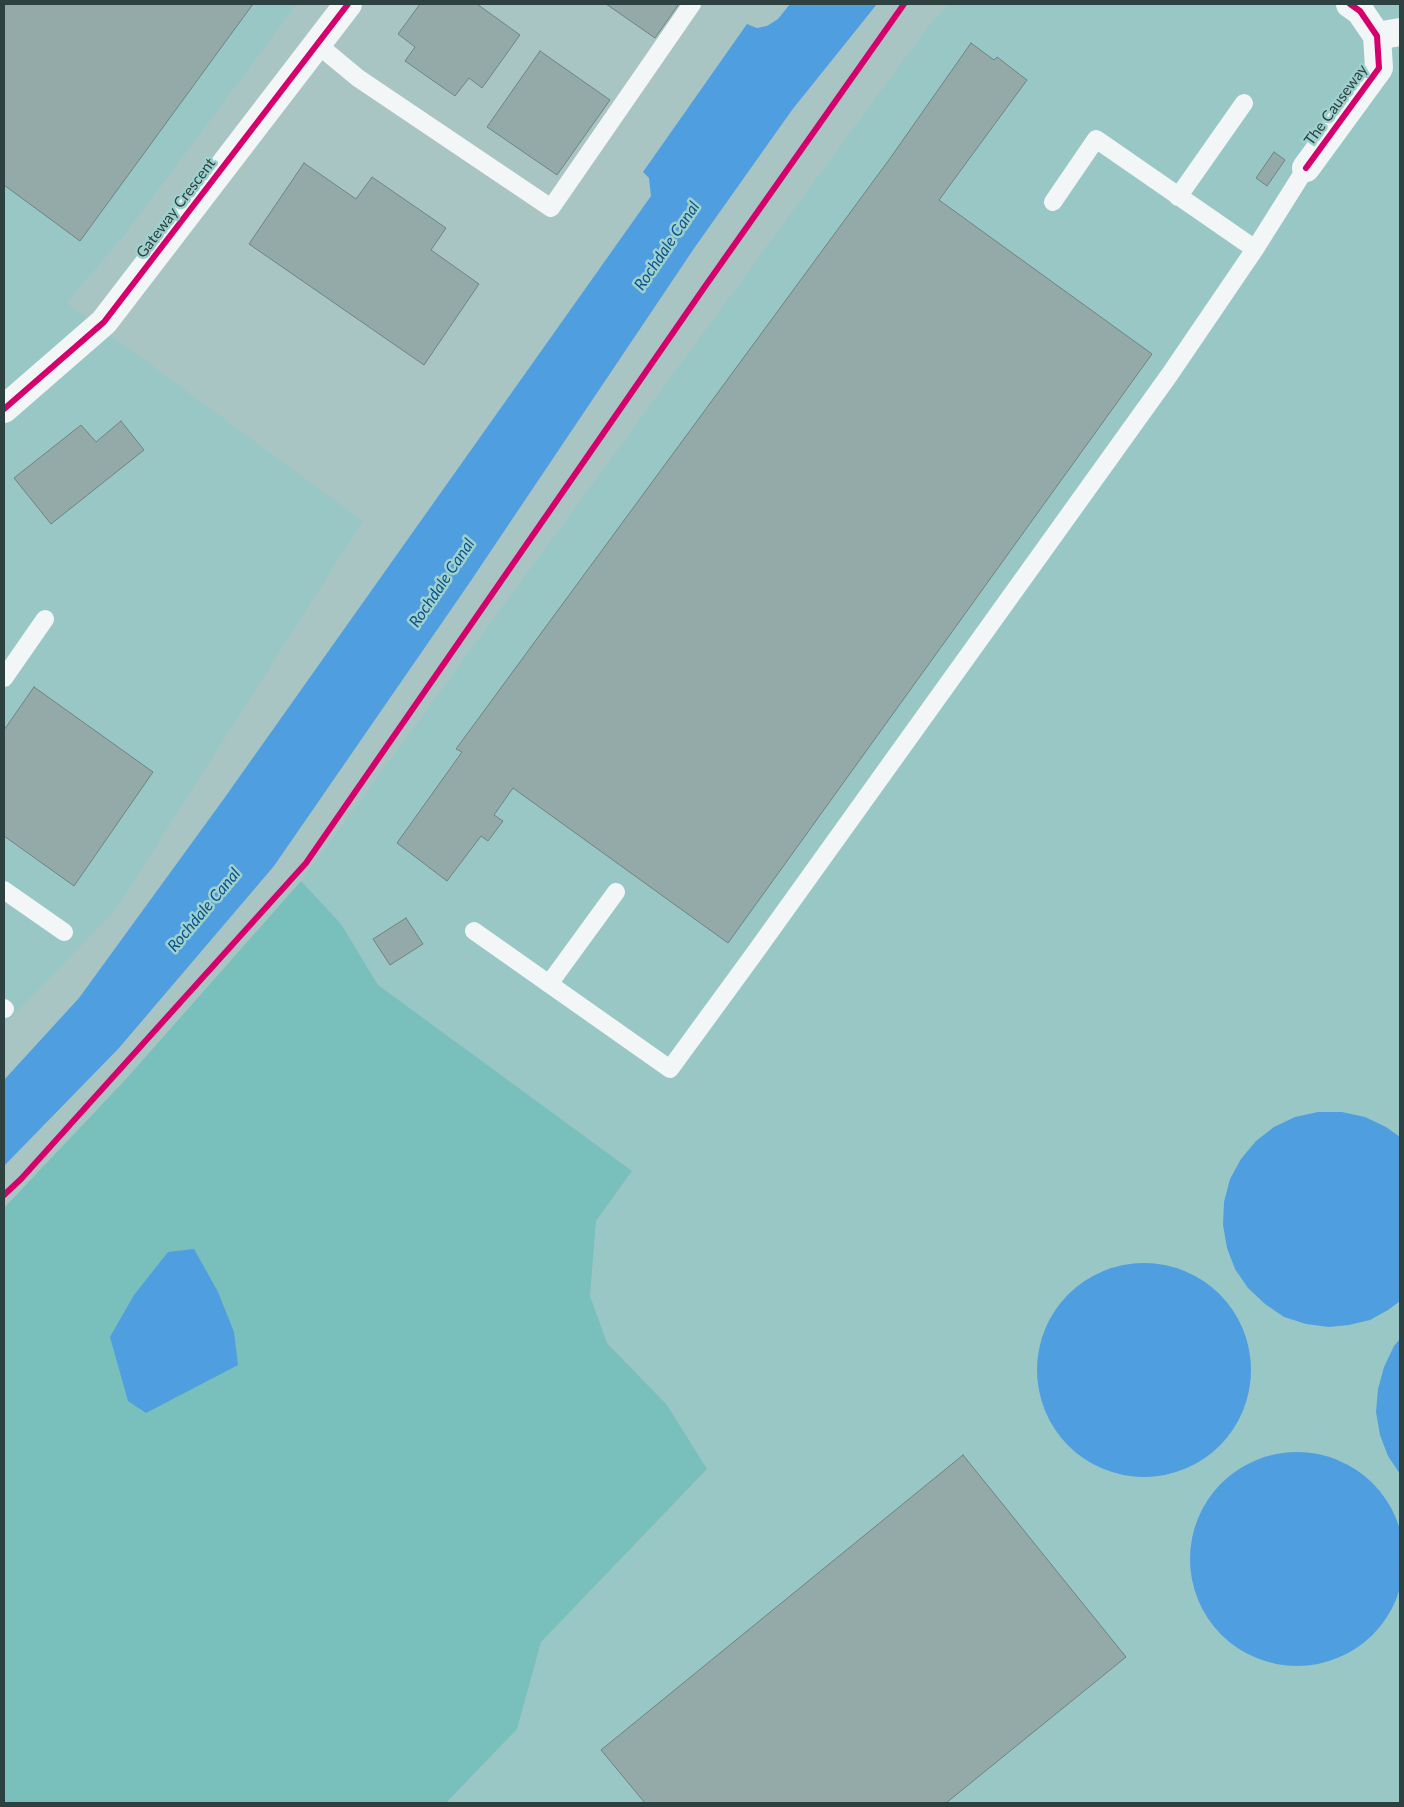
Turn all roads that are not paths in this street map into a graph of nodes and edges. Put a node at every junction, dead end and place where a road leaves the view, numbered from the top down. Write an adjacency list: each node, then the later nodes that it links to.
1 (348, 4): 5 (street, Gateway Crescent)
2 (692, 4): 5 (lane)
3 (1350, 4): 4 (street, The Causeway)
4 (1389, 34): 7 (street, The Causeway)
5 (317, 44): 11 (street, Gateway Crescent)
6 (1244, 103): 8 (lane)
7 (1306, 168): 10 (lane)
8 (1178, 196): 9 (lane); 10 (lane)
9 (1053, 202)
10 (1255, 248): 18 (lane)
11 (4, 409)
12 (44, 619): 13 (lane)
13 (4, 678)
14 (4, 890): 17 (lane)
15 (616, 892): 18 (lane)
16 (474, 931): 18 (lane)
17 (64, 932)
18 (549, 984)

